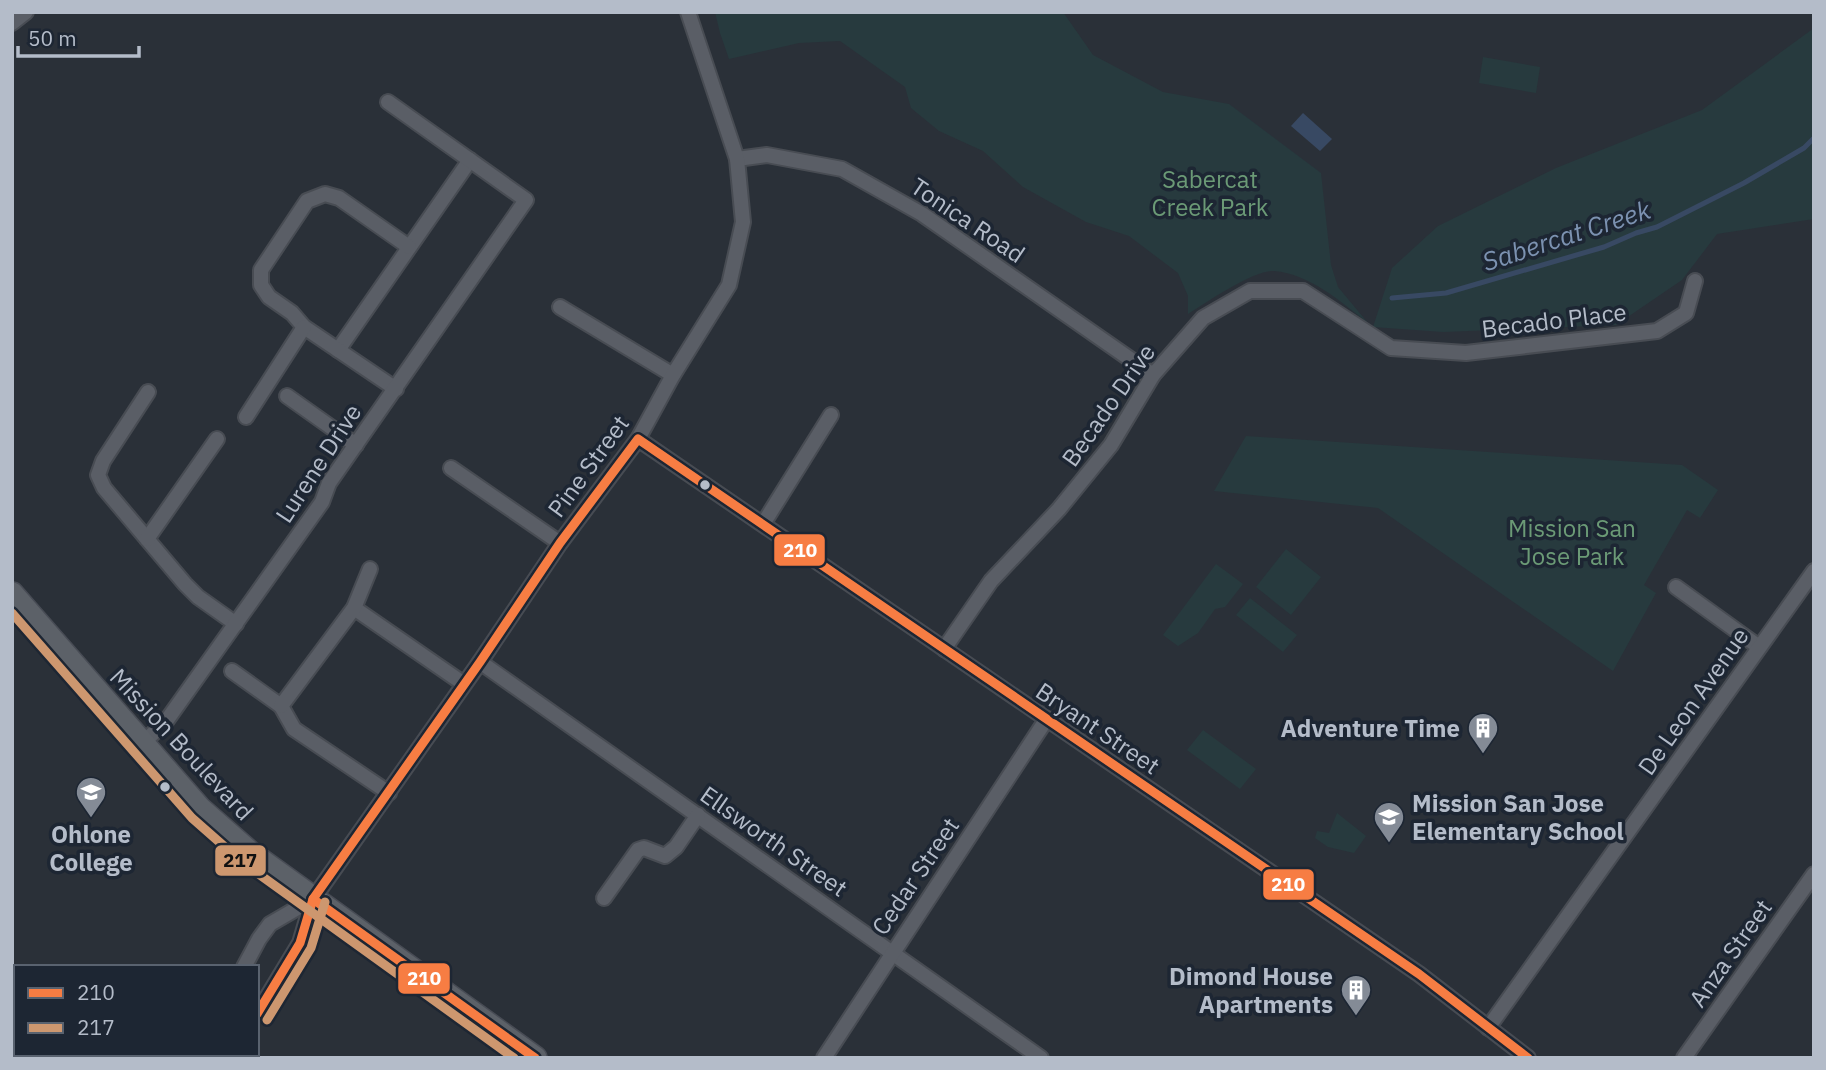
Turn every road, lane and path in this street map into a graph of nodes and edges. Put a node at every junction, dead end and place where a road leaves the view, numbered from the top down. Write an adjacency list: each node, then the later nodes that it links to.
1 (26, 12): 3 (street)
2 (688, 12): 5 (street, Pine Street)
3 (12, 23)
4 (388, 102): 6 (street)
5 (737, 159): 13 (street, Pine Street); 14 (street, Tonica Road)
6 (470, 160): 7 (street); 15 (street, Lurene Drive)
7 (409, 247): 10 (street); 12 (street)
8 (1695, 281): 11 (street, Becado Place)
9 (560, 307): 13 (street)
10 (303, 327): 12 (street); 19 (street)
11 (1391, 348): 14 (street, Becado Drive)
12 (338, 350): 15 (street)
13 (673, 375): 21 (street, Pine Street)
14 (1153, 375): 34 (street, Becado Drive)
15 (396, 389): 22 (street, Lurene Drive)
16 (148, 392): 25 (street)
17 (287, 396): 22 (street)
18 (831, 415): 24 (street)
19 (246, 417)
20 (217, 439): 25 (street)
21 (638, 439): 24 (street, Bryant Street); 26 (street, Pine Street)
22 (356, 445): 32 (street, Lurene Drive)
23 (451, 468): 26 (street)
24 (763, 524): 34 (street, Bryant Street)
25 (147, 539): 32 (street)
26 (560, 543): 35 (street, Pine Street)
27 (370, 569): 31 (street)
28 (1814, 570): 33 (street, De Leon Avenue)
29 (1676, 587): 33 (street)
30 (12, 594): 40 (main road, Mission Boulevard)
31 (354, 608): 37 (street); 38 (street)
32 (236, 624): 40 (street, Lurene Drive)
33 (1759, 647): 49 (street, De Leon Avenue)
34 (944, 649): 39 (street, Bryant Street)
35 (480, 662): 37 (street, Pine Street); 42 (street, Ellsworth Street)
36 (232, 671): 38 (street)
37 (464, 684): 41 (street, Pine Street)
38 (281, 706): 41 (street)
39 (1046, 720): 46 (street, Cedar Street); 49 (street, Bryant Street)
40 (141, 744): 45 (main road, Mission Boulevard)
41 (389, 793): 45 (street, Pine Street)
42 (698, 815): 44 (street); 46 (street, Ellsworth Street)
43 (1814, 874): 54 (street, Anza Street)
44 (604, 898)
45 (313, 899): 47 (street); 48 (street); 50 (main road, Mission Boulevard)
46 (892, 952): 51 (street, Cedar Street); 52 (street, Ellsworth Street)
47 (245, 965)
48 (259, 1011)
49 (1488, 1028): 53 (street, Bryant Street)
50 (535, 1058)
51 (824, 1058)
52 (1041, 1058)
53 (1528, 1058)
54 (1684, 1058)

